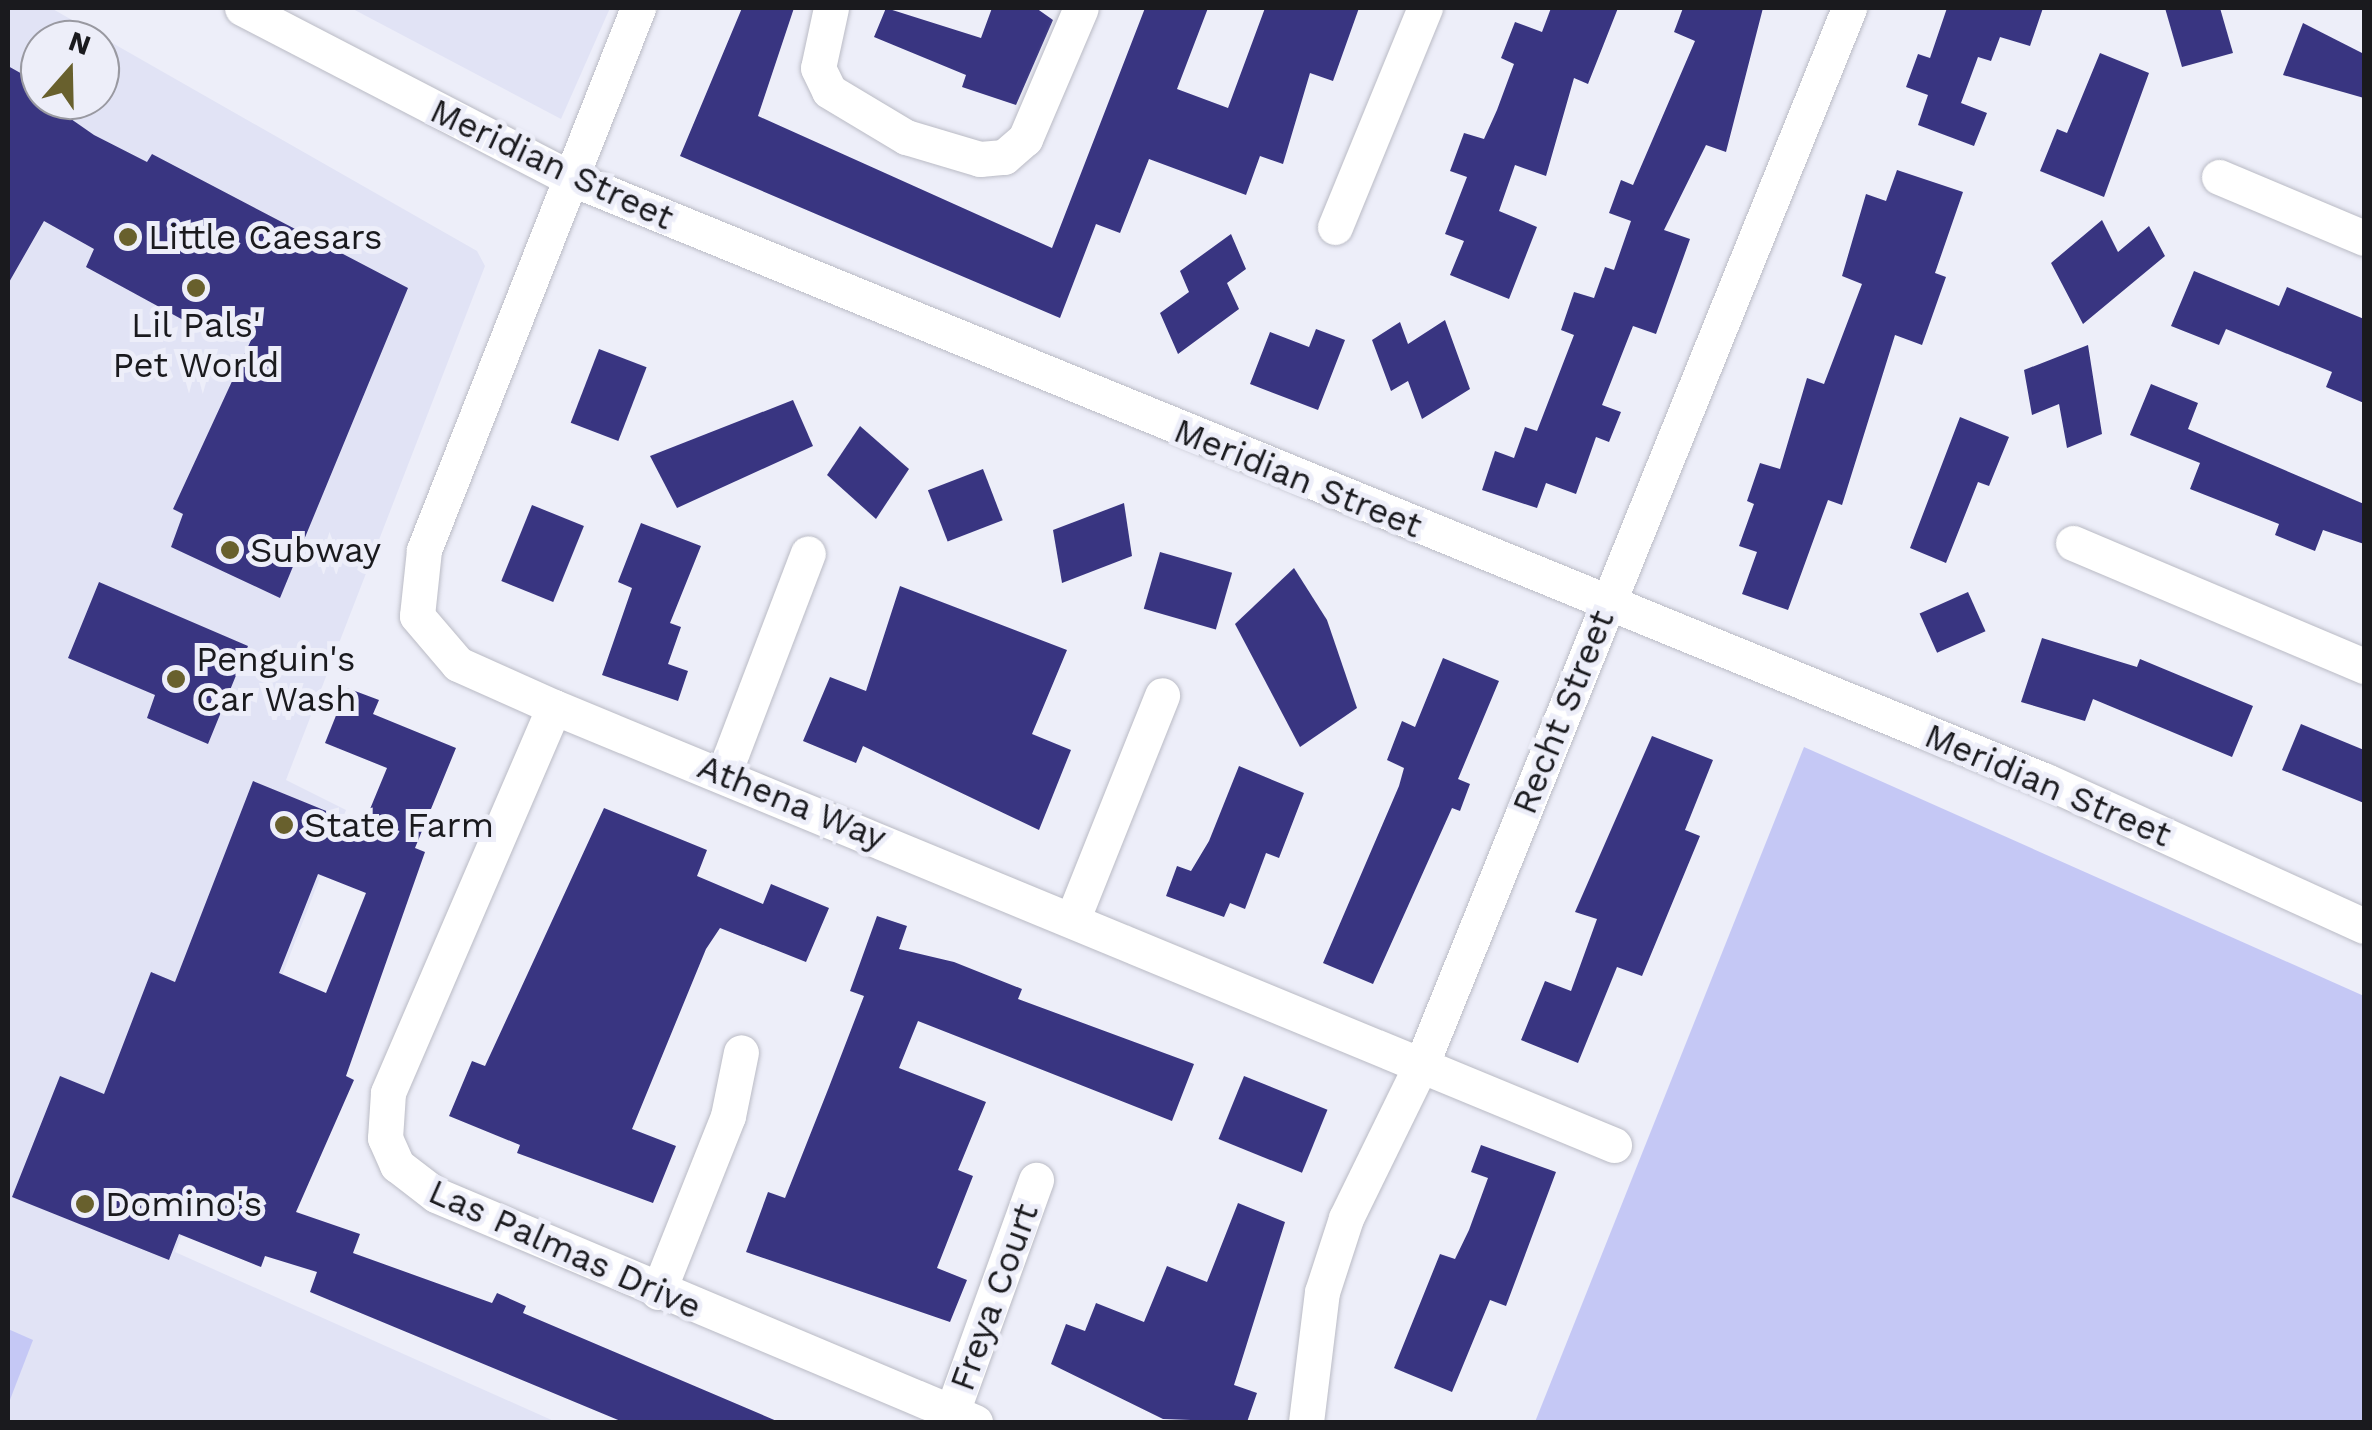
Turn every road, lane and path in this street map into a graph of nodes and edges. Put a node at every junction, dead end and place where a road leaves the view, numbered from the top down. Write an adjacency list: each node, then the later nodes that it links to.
1 (242, 8): 7 (street, Meridian Street)
2 (638, 8): 7 (street, Athena Way)
3 (832, 8): 4 (street)
4 (1081, 8)
5 (1425, 8): 9 (street)
6 (1848, 8): 13 (street, Recht Street)
7 (568, 177): 13 (street, Meridian Street); 16 (street, Athena Way)
8 (2219, 177): 10 (street)
9 (1335, 227)
10 (2364, 238)
11 (2073, 542): 14 (street)
12 (808, 553): 17 (street)
13 (1607, 602): 19 (street, Meridian Street); 21 (street, Recht Street)
14 (2364, 666)
15 (1162, 696): 18 (street)
16 (554, 706): 17 (street, Athena Way); 24 (street, Las Palmas Drive)
17 (724, 774): 18 (street, Athena Way)
18 (1073, 918): 21 (street, Athena Way)
19 (2364, 926)
20 (741, 1052): 24 (street)
21 (1422, 1062): 22 (street, Athena Way); 26 (street, Recht Street)
22 (1614, 1145)
23 (1036, 1180): 25 (street, Freya Court)
24 (658, 1292): 25 (street, Las Palmas Drive)
25 (964, 1418)
26 (1306, 1422)

